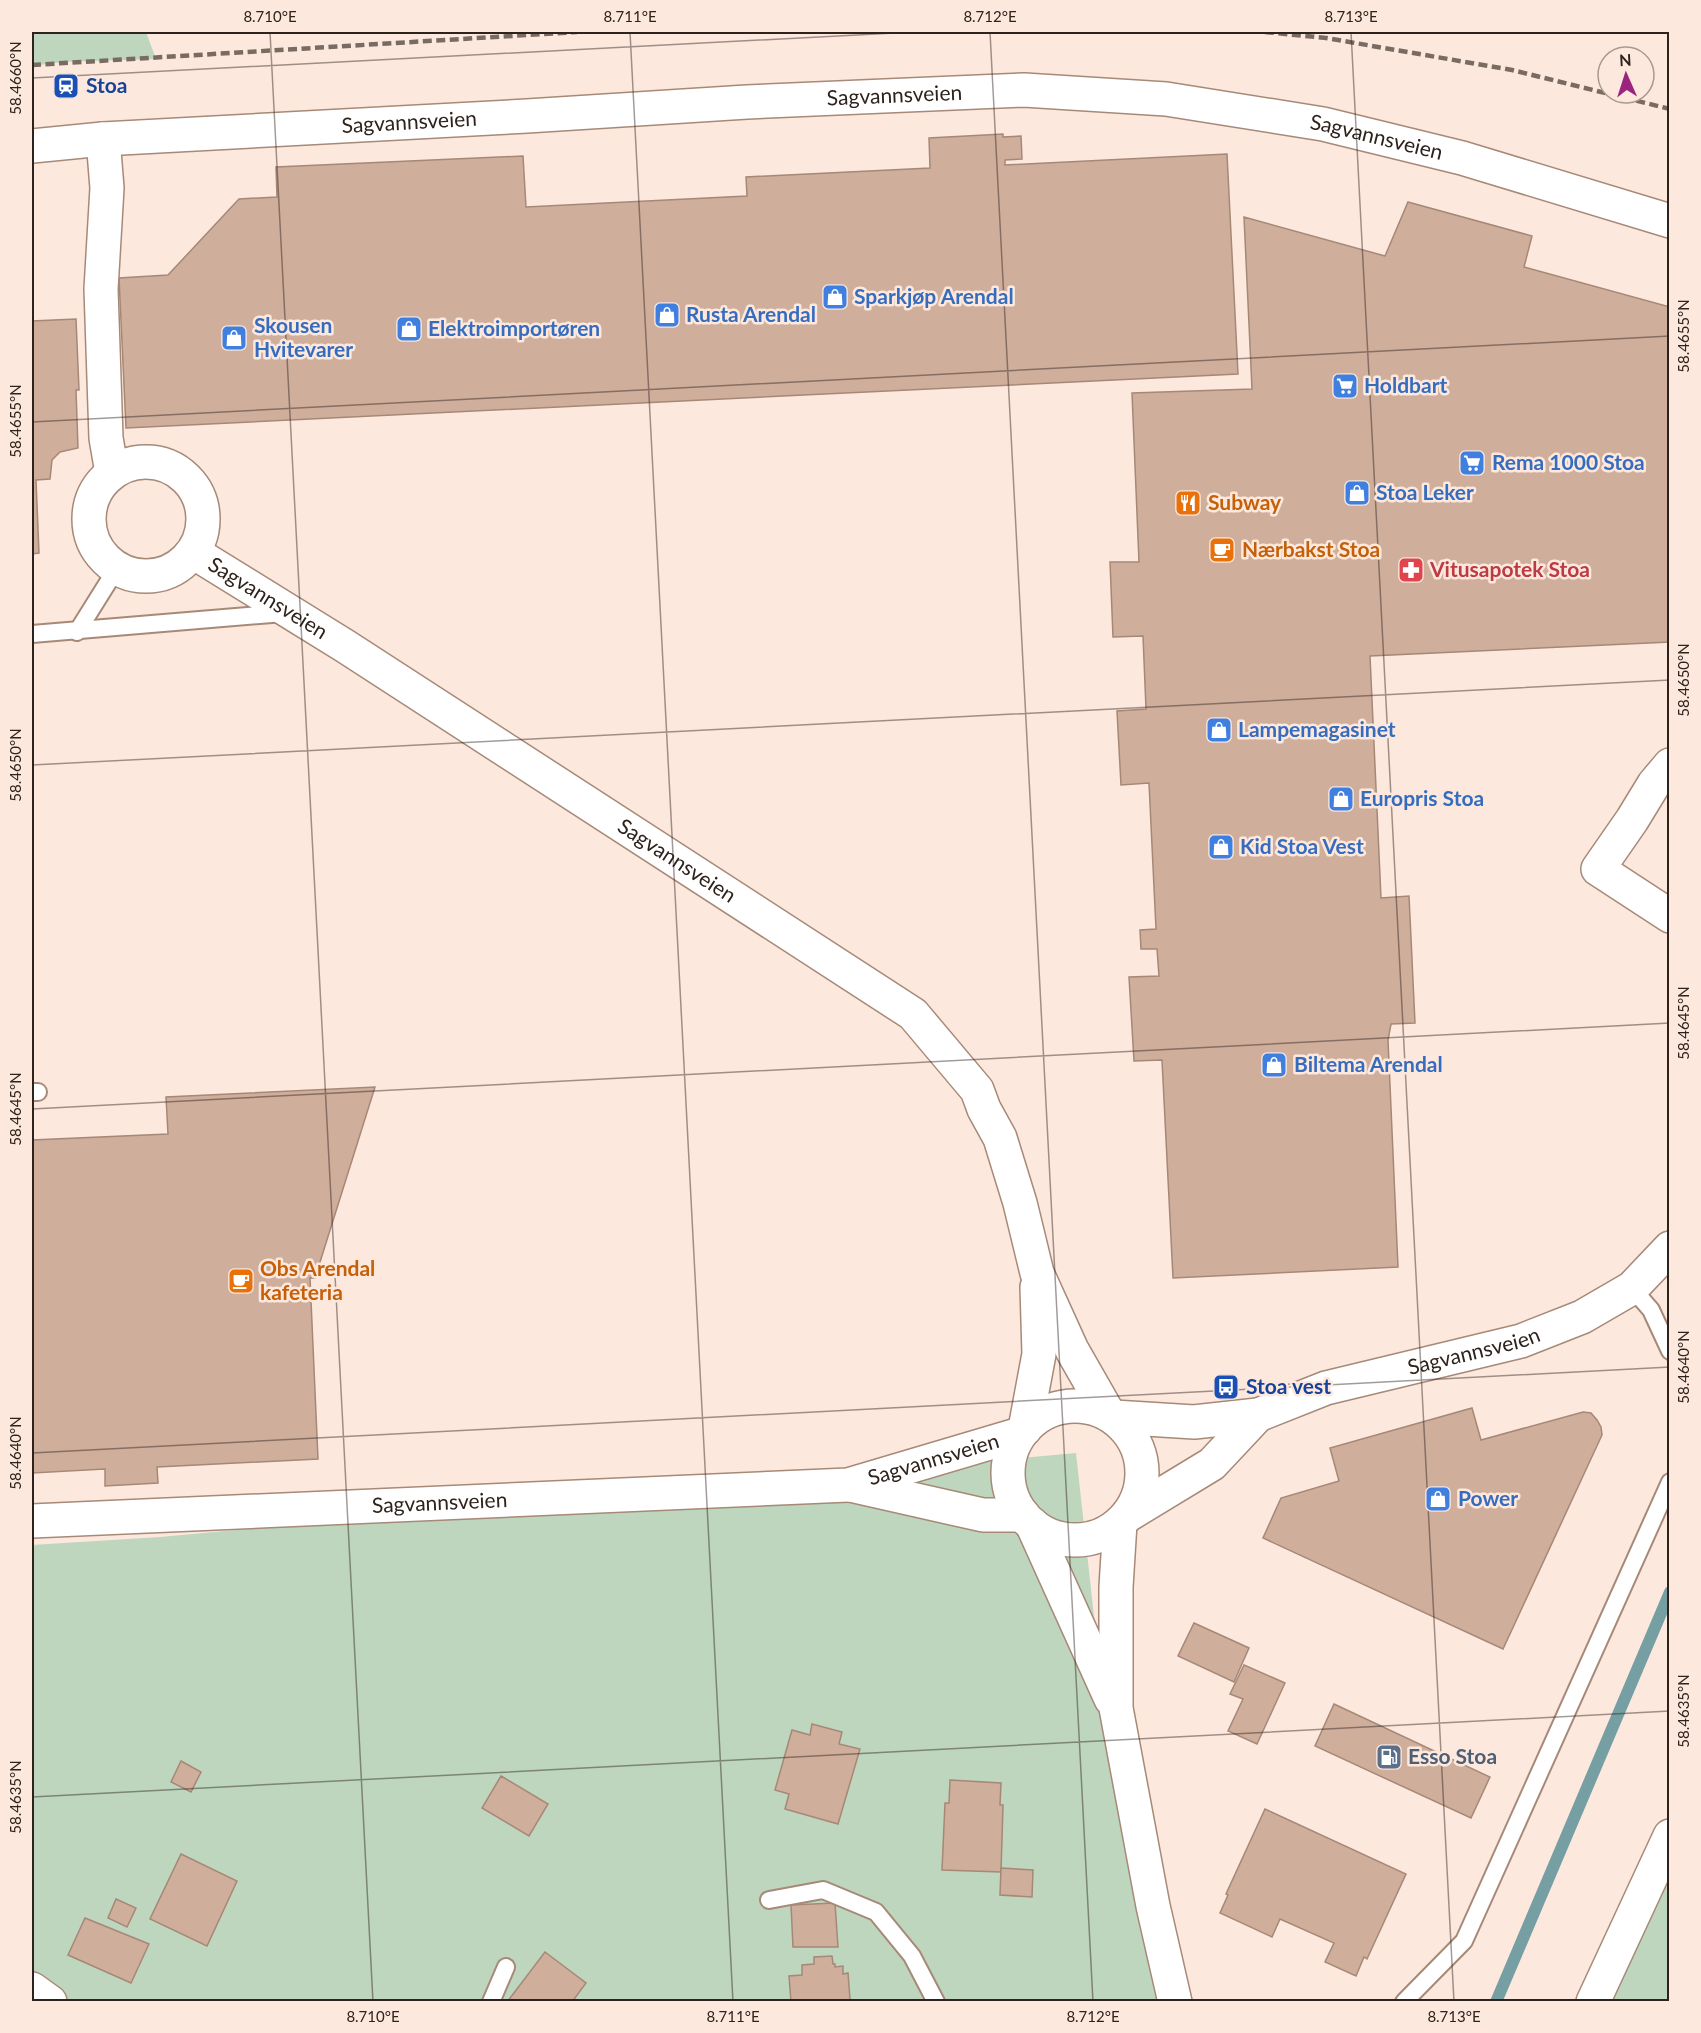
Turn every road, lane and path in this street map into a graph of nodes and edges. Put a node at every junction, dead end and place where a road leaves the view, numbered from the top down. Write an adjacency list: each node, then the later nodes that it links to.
1 (103, 139): 2 (street, Sagvannsveien); 3 (street, Sagvannsveien); 4 (street)
2 (32, 146)
3 (1670, 221)
4 (112, 473): 5 (street); 6 (street)
5 (193, 552): 6 (street); 7 (street, Sagvannsveien)
6 (117, 568): 8 (lane)
7 (291, 613): 8 (lane); 13 (street, Sagvannsveien)
8 (76, 632): 9 (lane)
9 (32, 634)
10 (1670, 765): 11 (street)
11 (1670, 916)
12 (1670, 1248): 14 (street, Sagvannsveien)
13 (1036, 1273): 16 (street, Sagvannsveien); 18 (street, Sagvannsveien)
14 (1632, 1288): 15 (lane); 17 (street, Sagvannsveien)
15 (1670, 1351)
16 (1111, 1415): 17 (street, Sagvannsveien); 18 (street); 21 (street)
17 (1258, 1415): 21 (street, Sagvannsveien)
18 (1022, 1431): 20 (street, Sagvannsveien); 22 (street)
19 (1670, 1482): 33 (lane)
20 (848, 1485): 22 (street, Sagvannsveien); 23 (street, Sagvannsveien)
21 (1124, 1519): 22 (street); 24 (street)
22 (1027, 1520): 24 (street)
23 (32, 1521)
24 (1116, 1708): 32 (street)
25 (1670, 1836): 34 (street)
26 (769, 1900): 31 (lane)
27 (506, 1967): 30 (lane)
28 (32, 1989): 29 (street)
29 (50, 2001)
30 (491, 2001)
31 (936, 2001)
32 (1175, 2001)
33 (1404, 2001)
34 (1593, 2001)

